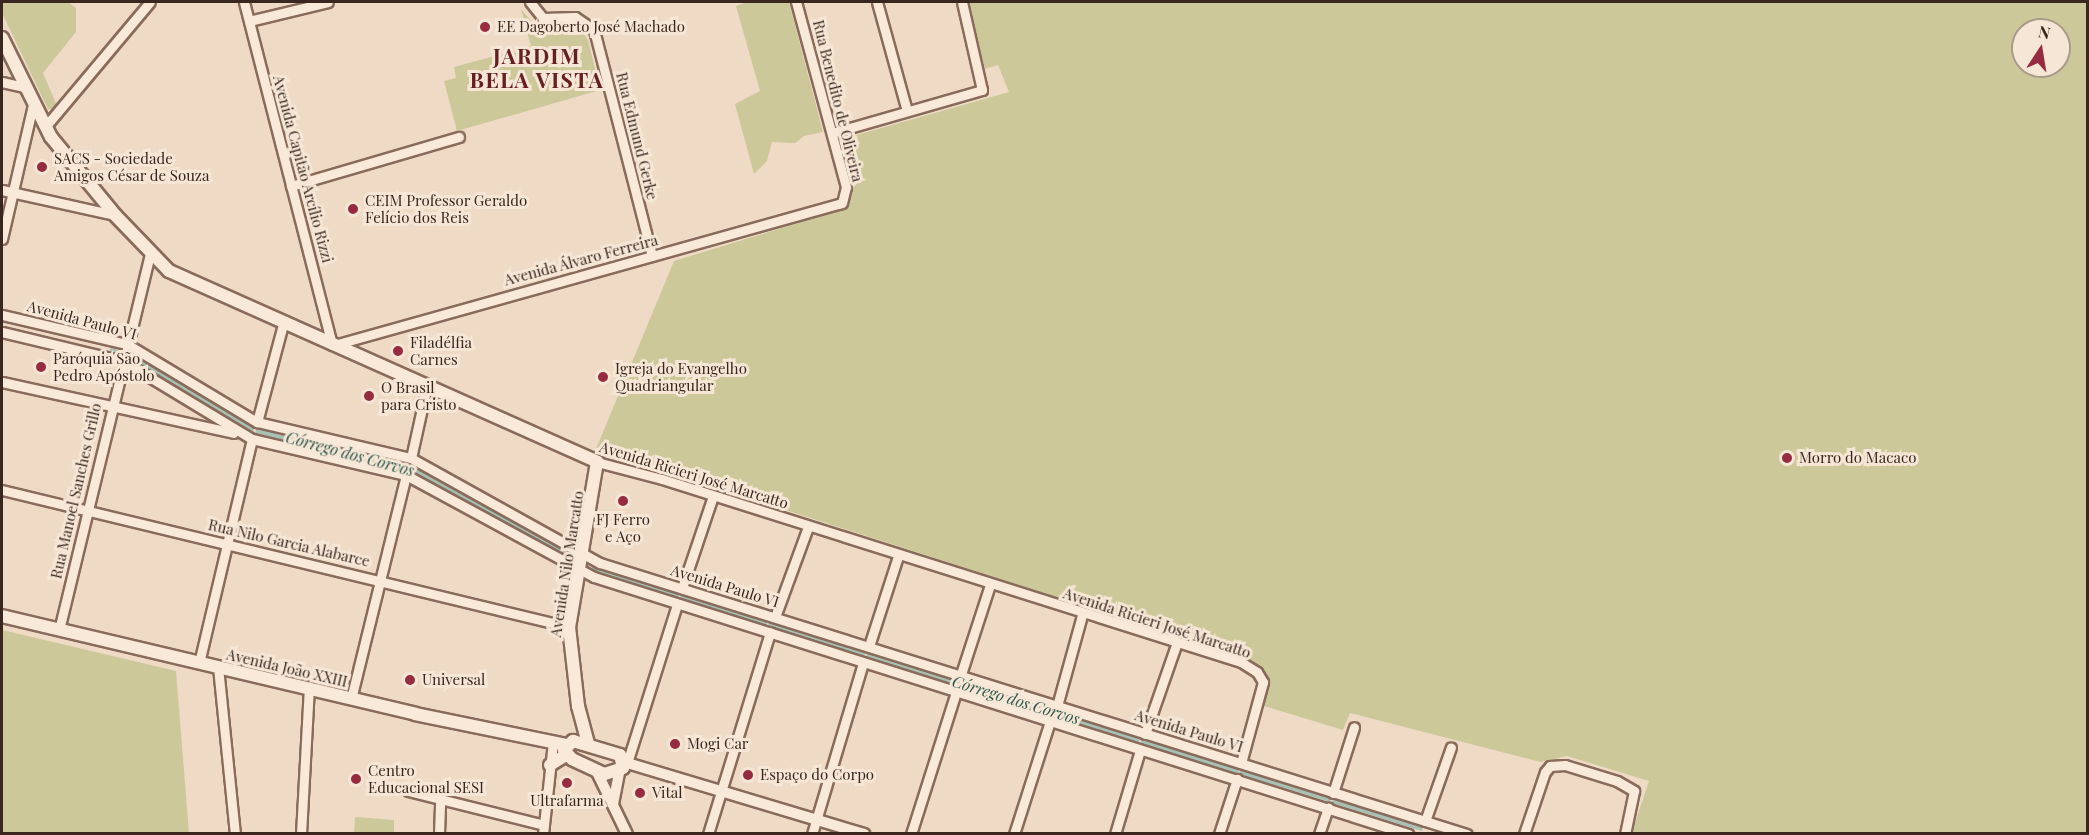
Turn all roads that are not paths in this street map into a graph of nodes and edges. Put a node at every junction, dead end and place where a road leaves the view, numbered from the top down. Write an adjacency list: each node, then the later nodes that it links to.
1 (150, 2): 14 (street)
2 (244, 2): 8 (street, Avenida Capitão Arcílio Rizzi)
3 (328, 2): 8 (street)
4 (530, 2): 24 (street, Rua Edmund Gerke)
5 (796, 2): 15 (street, Rua Benedito de Oliveira)
6 (878, 2): 13 (street)
7 (962, 2): 13 (street)
8 (249, 21): 17 (street, Avenida Capitão Arcílio Rizzi)
9 (2, 38): 11 (main road, Avenida Ricieri José Marcatto)
10 (2, 82): 11 (street)
11 (24, 87): 12 (main road, Avenida Ricieri José Marcatto)
12 (33, 105): 14 (main road, Avenida Ricieri José Marcatto); 19 (street)
13 (907, 111): 15 (street)
14 (45, 127): 21 (main road, Avenida Ricieri José Marcatto)
15 (831, 134): 20 (street, Rua Benedito de Oliveira)
16 (459, 137): 17 (street)
17 (291, 186): 29 (street, Avenida Capitão Arcílio Rizzi)
18 (2, 190): 19 (street)
19 (13, 193): 21 (street); 22 (street)
20 (837, 206): 24 (street, Avenida Álvaro Ferreira)
21 (115, 215): 23 (main road, Avenida Ricieri José Marcatto)
22 (2, 239)
23 (150, 255): 26 (main road, Avenida Ricieri José Marcatto); 28 (street, Rua Manoel Sanches Grillo)
24 (652, 256): 29 (street, Avenida Álvaro Ferreira)
25 (2, 315): 28 (street, Avenida Paulo VI)
26 (283, 324): 29 (main road, Avenida Ricieri José Marcatto); 34 (street)
27 (2, 332): 30 (street, Avenida Paulo VI)
28 (127, 344): 30 (street, Rua Manoel Sanches Grillo); 34 (street, Avenida Paulo VI)
29 (333, 345): 32 (main road, Avenida Ricieri José Marcatto)
30 (123, 362): 33 (street, Rua Manoel Sanches Grillo); 35 (street, Avenida Paulo VI)
31 (2, 382): 33 (street)
32 (427, 386): 37 (street); 38 (main road, Avenida Ricieri José Marcatto)
33 (111, 406): 35 (street); 42 (street, Rua Manoel Sanches Grillo)
34 (257, 422): 37 (street, Avenida Paulo VI)
35 (241, 435): 36 (street, Avenida Paulo VI)
36 (252, 440): 39 (street, Avenida Paulo VI); 44 (street)
37 (411, 458): 45 (street, Avenida Paulo VI)
38 (597, 462): 41 (street, Avenida Ricieri José Marcatto); 45 (main road, Avenida Nilo Marcatto)
39 (406, 475): 47 (street, Avenida Paulo VI); 48 (street)
40 (2, 490): 42 (street, Rua Nilo Garcia Alabarce)
41 (713, 496): 43 (street, Avenida Ricieri José Marcatto); 50 (street)
42 (88, 510): 44 (street, Rua Nilo Garcia Alabarce); 56 (street, Rua Manoel Sanches Grillo)
43 (808, 527): 46 (street, Avenida Ricieri José Marcatto); 54 (street)
44 (226, 545): 48 (street, Rua Nilo Garcia Alabarce); 60 (street)
45 (583, 552): 47 (main road, Avenida Nilo Marcatto); 50 (street, Avenida Paulo VI)
46 (898, 556): 49 (street, Avenida Ricieri José Marcatto); 59 (street)
47 (580, 570): 51 (street, Avenida Paulo VI); 55 (main road, Avenida Nilo Marcatto)
48 (380, 580): 55 (street, Rua Nilo Garcia Alabarce); 66 (street)
49 (990, 585): 52 (street, Avenida Ricieri José Marcatto); 63 (street)
50 (682, 588): 54 (street, Avenida Paulo VI)
51 (677, 604): 57 (street, Avenida Paulo VI); 78 (street)
52 (1082, 615): 58 (street, Avenida Ricieri José Marcatto); 67 (street)
53 (2, 616): 56 (main road, Avenida João XXIII)
54 (775, 617): 59 (street, Avenida Paulo VI)
55 (569, 627): 68 (main road, Avenida Nilo Marcatto)
56 (59, 630): 60 (main road, Avenida João XXIII)
57 (770, 632): 61 (street, Avenida Paulo VI); 82 (street)
58 (1177, 642): 71 (street); 76 (street, Avenida Ricieri José Marcatto)
59 (868, 646): 63 (street, Avenida Paulo VI)
60 (199, 663): 62 (main road, Avenida João XXIII)
61 (863, 663): 65 (street, Avenida Paulo VI); 87 (street)
62 (218, 667): 64 (main road, Avenida João XXIII); 90 (street)
63 (960, 674): 67 (street, Avenida Paulo VI)
64 (309, 688): 66 (main road, Avenida João XXIII); 91 (street)
65 (956, 692): 69 (street, Avenida Paulo VI); 97 (street)
66 (351, 699): 73 (main road, Avenida João XXIII)
67 (1057, 705): 71 (street, Avenida Paulo VI)
68 (578, 706): 72 (main road, Avenida Nilo Marcatto); 73 (main road, Avenida Nilo Marcatto)
69 (1050, 721): 75 (street, Avenida Paulo VI); 98 (street)
70 (1354, 727): 83 (street)
71 (1145, 734): 76 (street, Avenida Paulo VI)
72 (588, 743): 73 (main road, Avenida João XXIII); 78 (main road, Avenida João XXIII)
73 (564, 746): 77 (main road); 79 (main road, Avenida João XXIII)
74 (1451, 747): 88 (street)
75 (1140, 750): 80 (street, Avenida Paulo VI); 99 (street)
76 (1241, 763): 83 (street, Avenida Paulo VI)
77 (550, 765): 89 (street)
78 (623, 766): 79 (main road, Avenida João XXIII); 82 (street, Avenida João XXIII); 85 (street)
79 (596, 770): 85 (street)
80 (1237, 779): 86 (street, Avenida Paulo VI); 100 (street)
81 (408, 791): 84 (street)
82 (721, 791): 87 (street, Avenida João XXIII); 94 (street)
83 (1334, 793): 88 (street, Avenida Paulo VI)
84 (441, 799): 89 (street); 92 (street)
85 (613, 805): 93 (street)
86 (1328, 808): 101 (street); 102 (street, Avenida Paulo VI)
87 (817, 818): 95 (street); 96 (street, Avenida João XXIII)
88 (1425, 821): 103 (street, Avenida Paulo VI)
89 (544, 830)
90 (235, 834)
91 (301, 834)
92 (439, 834)
93 (627, 834)
94 (708, 834)
95 (812, 834)
96 (864, 834)
97 (911, 834)
98 (1014, 834)
99 (1115, 834)
100 (1219, 834)
101 (1319, 834)
102 (1408, 834)
103 (1467, 834)
104 (1524, 834): 105 (street)
105 (1625, 834)

